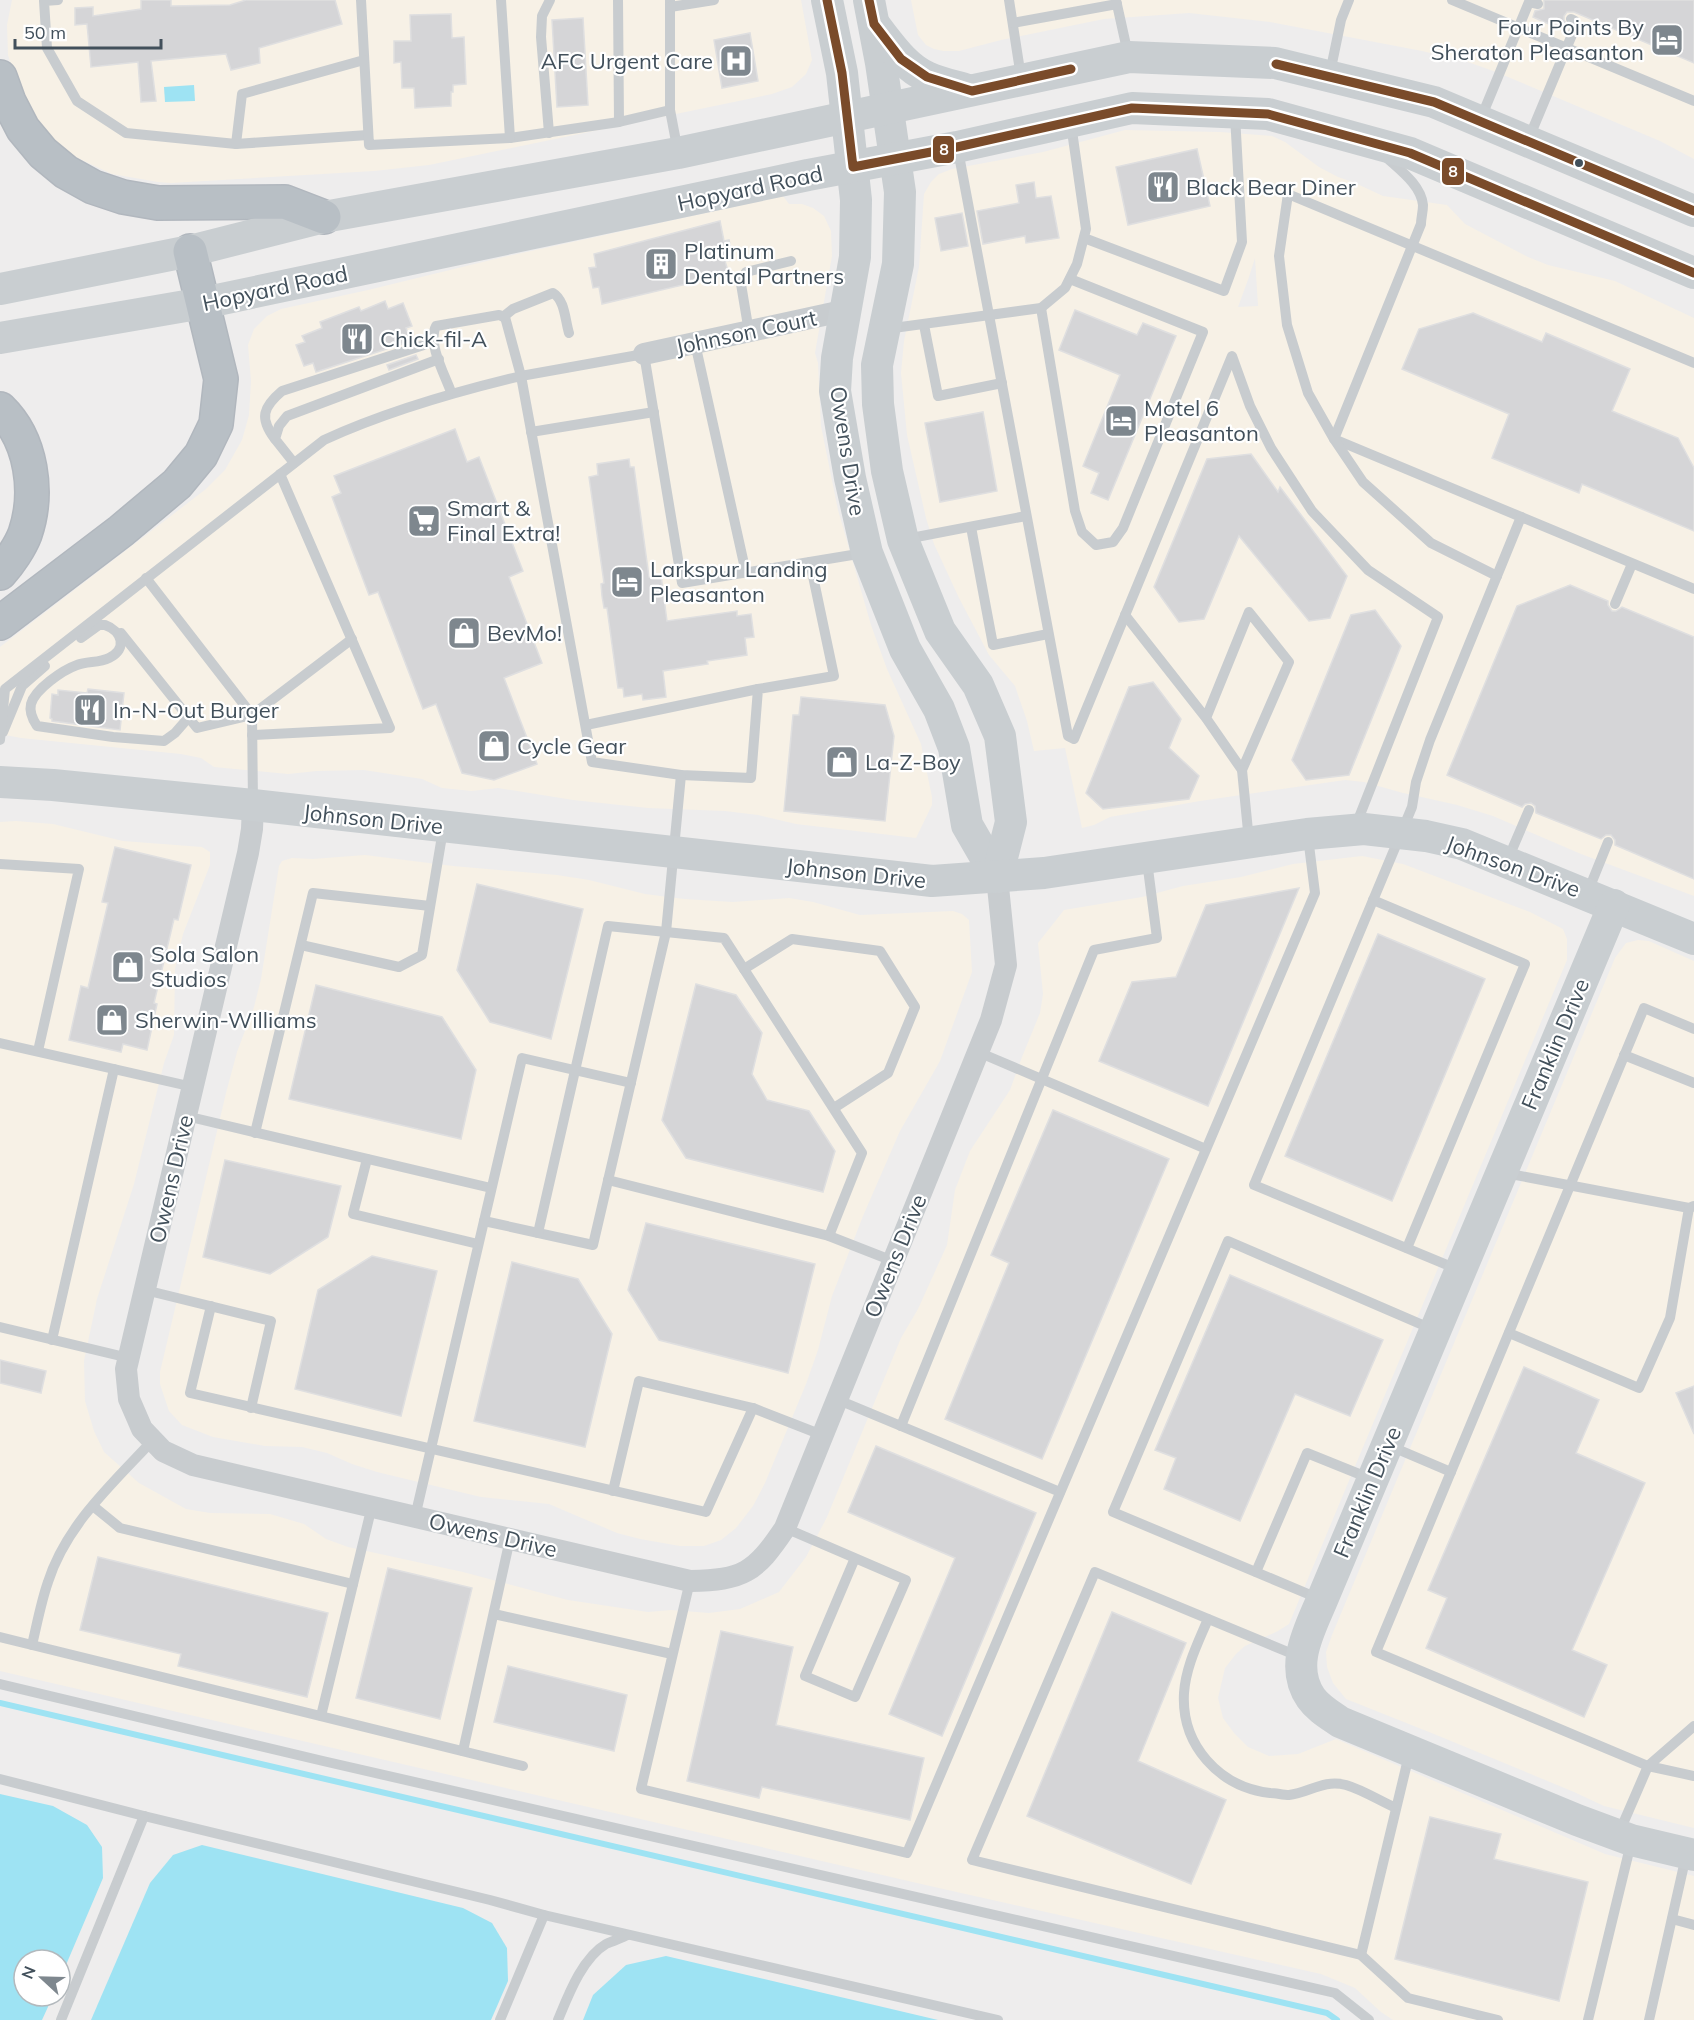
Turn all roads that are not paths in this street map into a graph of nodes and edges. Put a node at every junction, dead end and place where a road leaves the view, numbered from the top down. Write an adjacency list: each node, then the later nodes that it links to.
1 (58, 0): 38 (lane)
2 (361, 0): 20 (lane)
3 (501, 0): 35 (lane)
4 (550, 0): 33 (lane)
5 (618, 0): 31 (lane)
6 (714, 0): 12 (lane)
7 (827, 0): 29 (street, Owens Drive)
8 (1009, 0): 16 (lane)
9 (1349, 0): 21 (lane)
10 (1452, 0): 17 (lane)
11 (1116, 2): 16 (lane); 19 (lane)
12 (670, 4): 27 (lane)
13 (1538, 4): 17 (lane)
14 (871, 12): 24 (street); 26 (street, Owens Drive)
15 (1571, 19): 18 (lane)
16 (1013, 23): 23 (lane)
17 (1518, 28): 18 (lane); 30 (lane)
18 (1566, 48): 25 (lane); 37 (lane)
19 (1129, 57): 21 (street); 23 (street)
20 (364, 60): 34 (lane); 38 (lane)
21 (1329, 76): 30 (street)
22 (0, 77): 46 (highway)
23 (1022, 80): 24 (street)
24 (972, 91): 26 (street)
25 (1694, 101)
26 (888, 109): 29 (street); 41 (street, Owens Drive)
27 (670, 110): 31 (lane); 40 (lane)
28 (1235, 113): 32 (street, Hopyard Road); 36 (street, Hopyard Road); 47 (lane)
29 (847, 117): 40 (street); 42 (street, Owens Drive)
30 (1479, 121): 37 (street)
31 (619, 122): 33 (lane)
32 (1071, 122): 39 (street, Hopyard Road); 47 (lane)
33 (549, 133): 35 (lane)
34 (368, 135): 35 (lane); 38 (lane)
35 (510, 138)
36 (1368, 141): 48 (lane); 51 (street, Hopyard Road)
37 (1528, 141): 43 (street)
38 (236, 144)
39 (957, 147): 41 (street, Hopyard Road); 58 (lane)
40 (678, 153): 46 (street)
41 (895, 159): 42 (street, Hopyard Road); 60 (street, Owens Drive)
42 (853, 167): 54 (street, Hopyard Road); 56 (street, Owens Drive)
43 (1655, 194): 44 (street); 45 (street)
44 (1694, 197)
45 (1694, 211)
46 (324, 217): 49 (street)
47 (1084, 238): 52 (lane)
48 (1412, 244): 68 (lane); 76 (lane); 76 (lane)
49 (190, 251): 53 (street); 54 (highway)
50 (791, 261): 61 (lane)
51 (1694, 273)
52 (1070, 279): 55 (lane); 55 (lane)
53 (0, 289)
54 (203, 303): 63 (street, Hopyard Road); 96 (highway)
55 (1041, 308): 58 (lane)
56 (847, 310): 61 (street, Johnson Court); 79 (street, Owens Drive)
57 (503, 316): 62 (lane); 64 (lane); 69 (lane)
58 (989, 316): 59 (lane); 70 (lane)
59 (924, 325): 60 (lane); 70 (lane)
60 (883, 330): 83 (street, Owens Drive)
61 (749, 332): 65 (street, Johnson Court)
62 (568, 333)
63 (0, 338)
64 (433, 342): 67 (lane); 75 (lane)
65 (695, 343): 66 (street, Johnson Court); 88 (lane)
66 (644, 354): 69 (lane); 73 (lane)
67 (439, 359): 71 (lane); 75 (lane)
68 (1694, 363)
69 (521, 376): 71 (lane); 74 (lane)
70 (1002, 383): 80 (lane)
71 (451, 392): 77 (lane)
72 (0, 409): 87 (highway)
73 (654, 412): 74 (lane); 88 (lane)
74 (531, 432): 103 (lane)
75 (275, 439): 77 (lane)
76 (1334, 439): 81 (lane); 89 (lane)
77 (294, 463): 78 (lane)
78 (280, 474): 90 (lane); 98 (lane)
79 (854, 495): 83 (street); 84 (street, Owens Drive)
80 (1026, 516): 82 (lane); 97 (lane)
81 (1521, 518): 86 (lane); 89 (lane)
82 (971, 527): 83 (lane); 97 (lane)
83 (903, 540): 91 (street, Owens Drive)
84 (867, 552): 85 (lane); 91 (street); 121 (street, Owens Drive)
85 (810, 562): 88 (lane); 99 (lane)
86 (1632, 564): 92 (lane); 93 (lane)
87 (0, 573)
88 (746, 573)
89 (1497, 576): 113 (lane)
90 (146, 578): 94 (lane); 100 (lane)
91 (921, 584): 121 (street, Owens Drive)
92 (1694, 590)
93 (1615, 604)
94 (104, 611): 101 (lane); 105 (lane)
95 (1125, 615): 97 (lane); 102 (lane); 112 (lane)
96 (0, 623)
97 (1048, 634)
98 (352, 639): 100 (lane); 104 (lane)
99 (758, 689): 103 (lane); 107 (lane)
100 (252, 715): 101 (lane); 104 (lane)
101 (189, 717): 105 (lane)
102 (1206, 718): 106 (lane); 106 (lane)
103 (585, 725): 107 (lane)
104 (252, 735): 109 (lane)
105 (0, 739)
106 (1242, 770): 116 (lane)
107 (681, 775): 117 (lane)
108 (0, 782): 109 (street, Johnson Drive)
109 (253, 805): 111 (street, Johnson Drive); 139 (street, Owens Drive)
110 (1529, 810): 119 (lane)
111 (444, 827): 117 (street, Johnson Drive); 124 (lane)
112 (1354, 830): 113 (street, Johnson Drive); 114 (street, Johnson Drive)
113 (1401, 832): 119 (street, Johnson Drive); 123 (lane)
114 (1307, 834): 116 (street, Johnson Drive); 143 (lane)
115 (1608, 842): 122 (lane)
116 (1249, 843): 118 (street, Johnson Drive)
117 (674, 852): 121 (street, Johnson Drive); 125 (lane)
118 (1147, 858): 121 (street, Johnson Drive); 136 (lane)
119 (1507, 862): 122 (street, Johnson Drive)
120 (0, 864): 131 (lane)
121 (997, 876): 132 (street, Owens Drive)
122 (1600, 899): 126 (street, Johnson Drive); 145 (street, Franklin Drive)
123 (1373, 900): 154 (lane); 154 (lane)
124 (430, 906): 127 (lane); 127 (lane)
125 (666, 932): 128 (lane); 135 (lane); 137 (lane)
126 (1694, 939)
127 (301, 945): 142 (lane)
128 (744, 969): 140 (lane); 140 (lane)
129 (1694, 1029): 133 (lane)
130 (0, 1043): 131 (lane)
131 (38, 1051): 134 (lane)
132 (978, 1052): 136 (lane); 155 (street, Owens Drive)
133 (1624, 1055): 138 (lane); 147 (lane)
134 (114, 1069): 139 (lane); 162 (lane)
135 (575, 1070): 137 (lane); 148 (lane); 151 (lane)
136 (1042, 1079): 143 (lane); 167 (lane)
137 (631, 1083): 146 (lane)
138 (1694, 1083)
139 (193, 1087): 141 (street, Owens Drive)
140 (834, 1108): 152 (lane)
141 (186, 1116): 142 (lane); 157 (street, Owens Drive)
142 (255, 1133): 144 (lane)
143 (1206, 1149): 175 (lane)
144 (367, 1159): 148 (lane); 153 (lane)
145 (1502, 1172): 147 (lane); 156 (street, Franklin Drive)
146 (608, 1180): 151 (lane); 152 (lane)
147 (1570, 1185): 149 (lane); 161 (lane)
148 (491, 1188): 150 (lane)
149 (1692, 1207): 161 (lane)
150 (484, 1221): 151 (lane); 153 (lane)
151 (538, 1233)
152 (829, 1236): 155 (lane)
153 (478, 1244): 171 (lane)
154 (1407, 1248): 156 (lane)
155 (893, 1261): 164 (street, Owens Drive)
156 (1460, 1270): 160 (street, Franklin Drive)
157 (145, 1290): 158 (lane); 163 (street, Owens Drive)
158 (211, 1306): 165 (lane); 165 (lane)
159 (0, 1328): 162 (lane)
160 (1435, 1330): 170 (street, Franklin Drive); 182 (lane)
161 (1509, 1333): 172 (lane)
162 (52, 1340): 163 (lane)
163 (129, 1358): 169 (street, Owens Drive)
164 (836, 1399): 167 (lane); 168 (street, Owens Drive)
165 (251, 1408): 171 (lane)
166 (753, 1408): 168 (lane); 174 (lane); 174 (lane)
167 (901, 1426): 175 (lane)
168 (822, 1435): 179 (street, Owens Drive)
169 (153, 1440): 176 (lane); 177 (street, Owens Drive)
170 (1387, 1445): 172 (lane); 173 (street, Franklin Drive)
171 (431, 1448): 174 (lane); 178 (lane)
172 (1450, 1472): 198 (lane)
173 (1372, 1480): 182 (lane); 185 (street, Franklin Drive)
174 (613, 1491)
175 (1060, 1492): 190 (lane)
176 (93, 1506): 184 (lane); 189 (lane)
177 (372, 1506): 178 (street, Owens Drive); 184 (lane)
178 (415, 1516): 180 (street, Owens Drive)
179 (785, 1527): 181 (lane); 183 (street, Owens Drive)
180 (510, 1539): 183 (street, Owens Drive); 186 (lane)
181 (855, 1558): 181 (lane)
182 (1256, 1572): 185 (lane)
183 (690, 1581): 190 (lane)
184 (353, 1584): 193 (lane)
185 (1322, 1600): 191 (street, Franklin Drive)
186 (494, 1614): 190 (lane); 195 (lane)
187 (1208, 1619): 191 (lane); 201 (lane); 209 (lane)
188 (0, 1637): 189 (lane)
189 (32, 1645): 193 (lane)
190 (672, 1654)
191 (1300, 1657): 196 (street)
192 (0, 1684): 214 (lane)
193 (321, 1716): 195 (lane)
194 (1694, 1726): 198 (lane)
195 (463, 1751): 197 (lane)
196 (1410, 1751): 201 (lane); 203 (street)
197 (523, 1766)
198 (1648, 1766): 199 (lane); 203 (lane)
199 (1694, 1776)
200 (0, 1779): 202 (lane)
201 (1396, 1808): 209 (lane)
202 (144, 1816): 205 (lane); 210 (lane)
203 (1625, 1838): 204 (street); 216 (lane)
204 (1691, 1854): 206 (lane)
205 (544, 1915): 208 (lane); 211 (lane)
206 (1672, 1919): 207 (lane); 217 (lane)
207 (1694, 1924)
208 (629, 1935): 212 (lane); 213 (lane)
209 (1361, 1955): 215 (lane)
210 (61, 2020)
211 (500, 2020)
212 (558, 2020)
213 (998, 2020)
214 (1369, 2020)
215 (1498, 2020)
216 (1588, 2020)
217 (1648, 2020)

